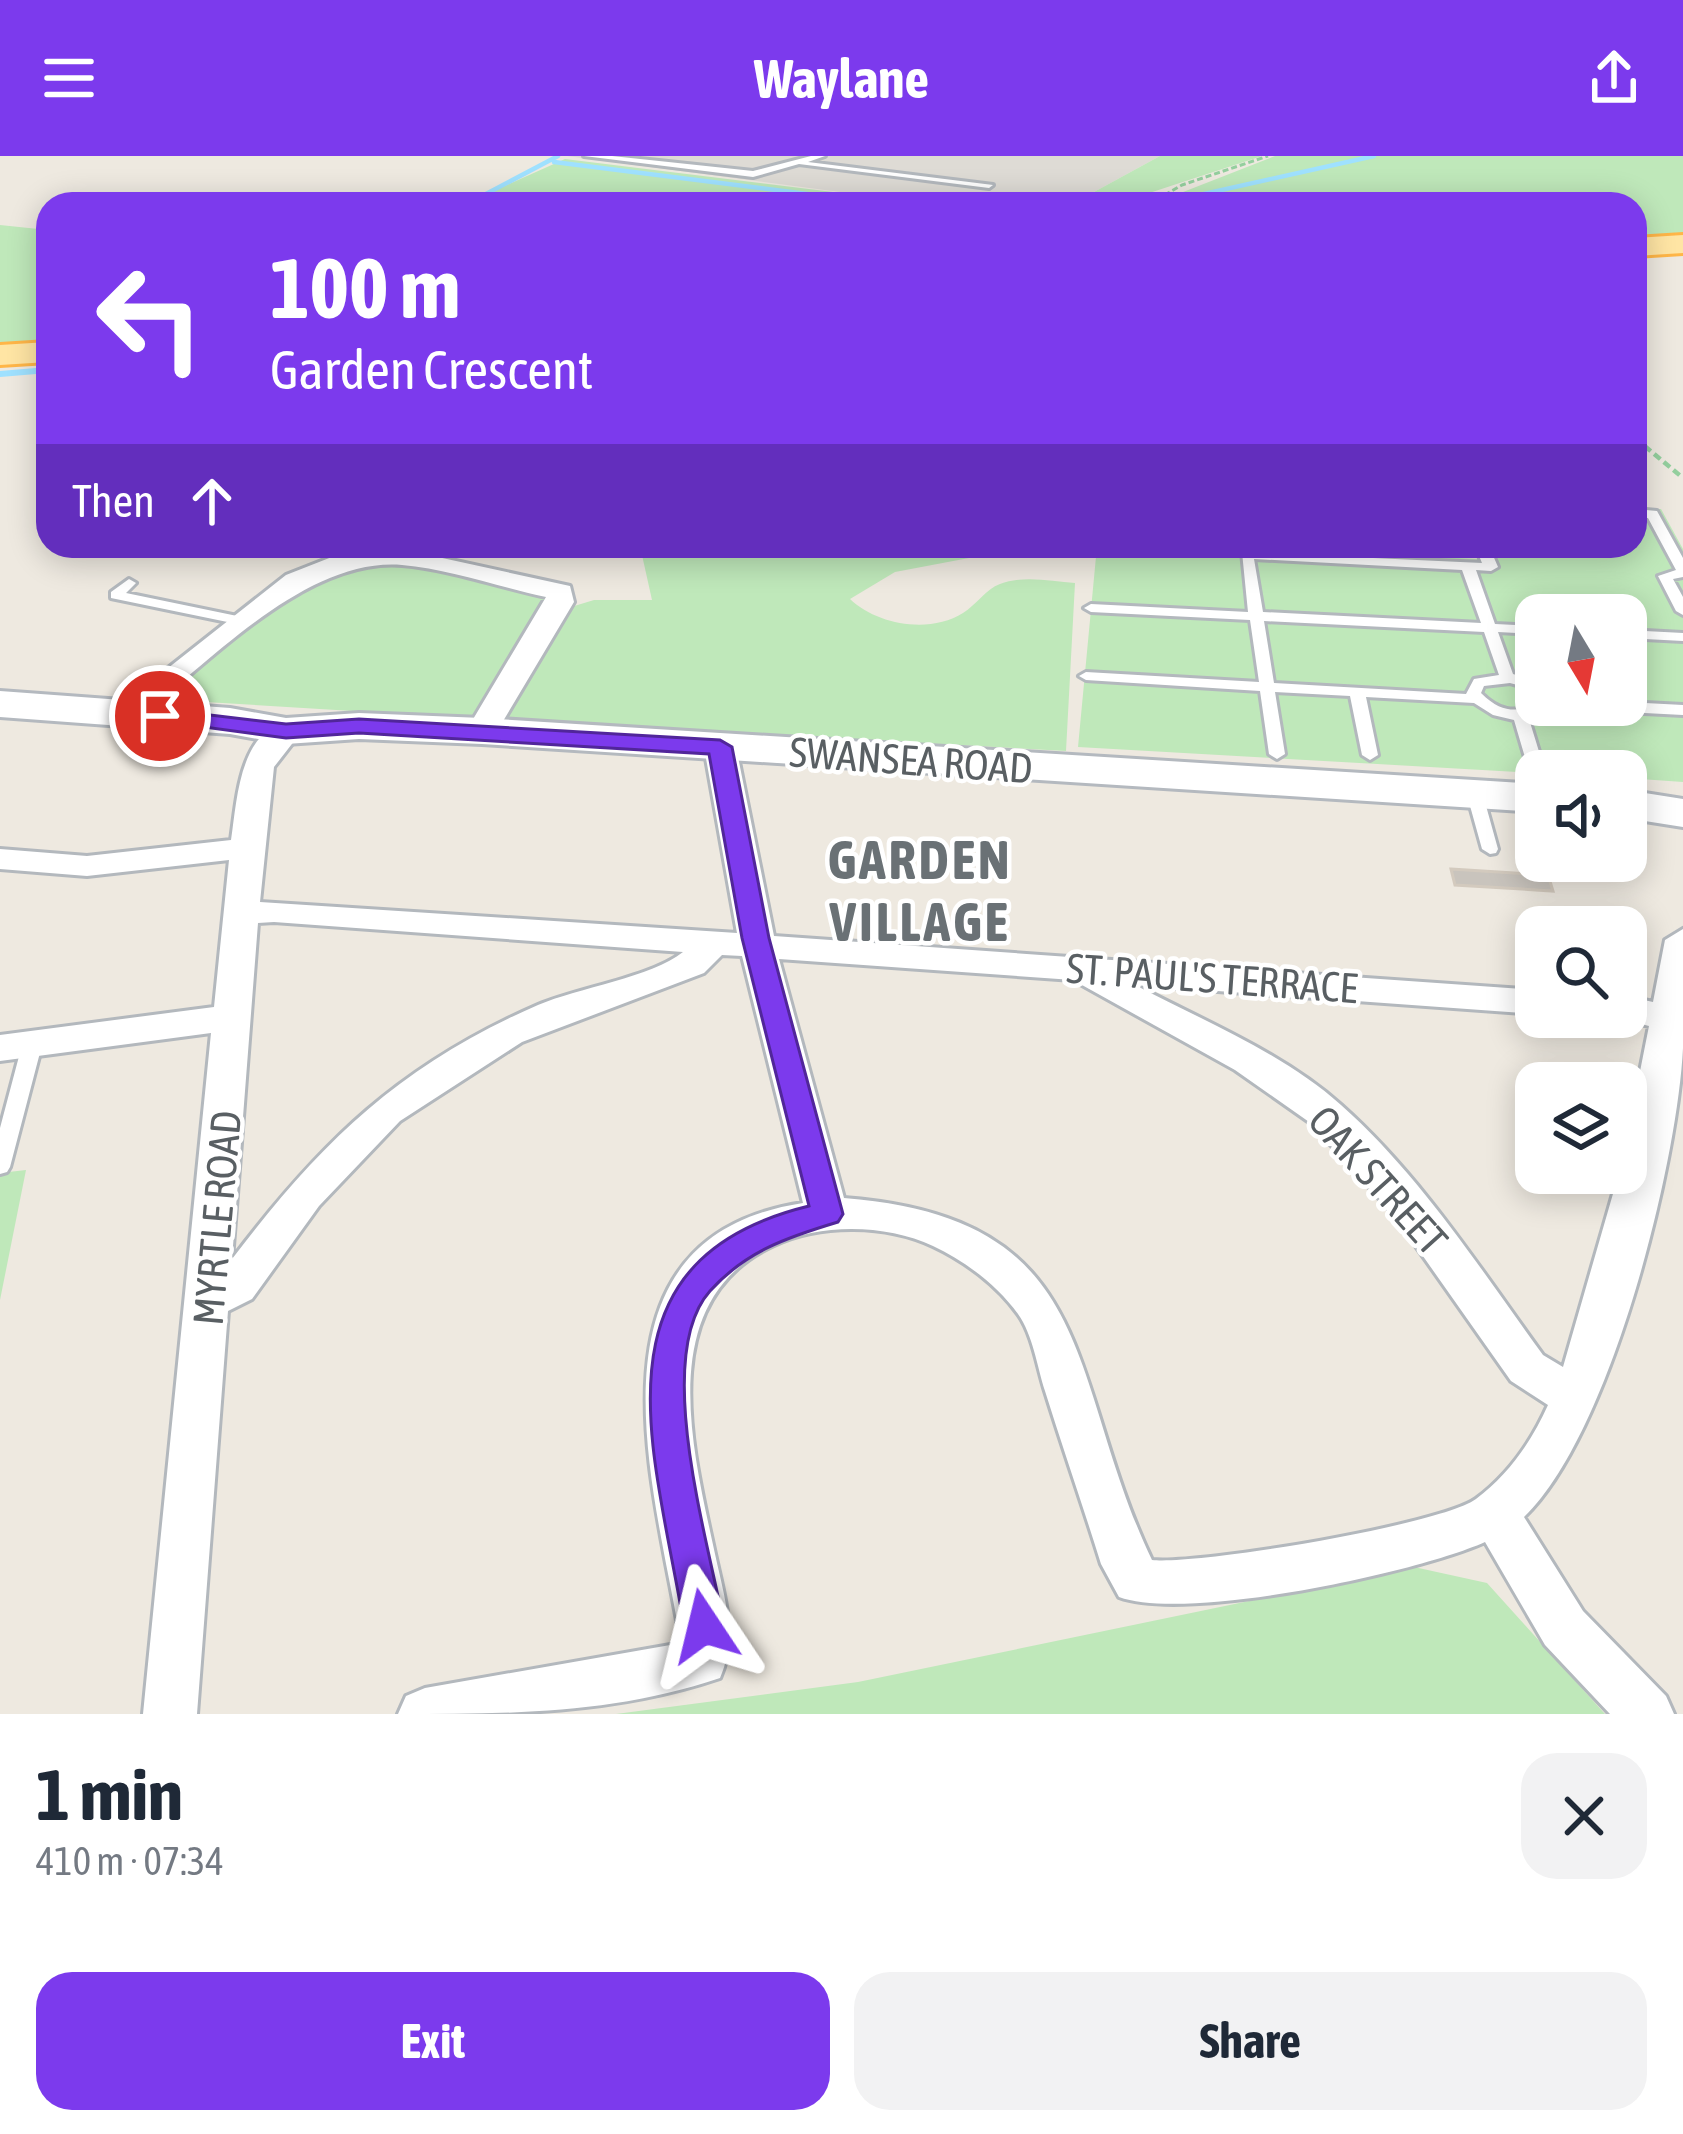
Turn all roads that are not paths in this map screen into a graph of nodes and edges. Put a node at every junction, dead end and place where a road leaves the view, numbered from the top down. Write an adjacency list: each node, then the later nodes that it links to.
1 (588, 156): 3 (lane)
2 (821, 156): 3 (lane)
3 (800, 164): 4 (lane)
4 (988, 185)
5 (1683, 244): 6 (main road)
6 (1647, 246)
7 (36, 353): 8 (main road)
8 (0, 356)
9 (1647, 514): 16 (lane)
10 (366, 558): 21 (street)
11 (406, 558): 38 (street)
12 (1247, 558): 20 (lane)
13 (1307, 558): 15 (lane)
14 (1487, 558): 15 (lane)
15 (1468, 566): 22 (lane)
16 (1683, 572): 19 (lane)
17 (129, 583): 21 (lane)
18 (1091, 608): 20 (lane)
19 (1683, 611)
20 (1255, 617): 22 (lane); 29 (lane)
21 (242, 621): 35 (street)
22 (1490, 628): 23 (lane); 27 (lane)
23 (1515, 629)
24 (1647, 635): 25 (lane)
25 (1683, 637)
26 (1086, 676): 29 (lane)
27 (1507, 678): 28 (lane); 31 (lane)
28 (1515, 680)
29 (1266, 687): 30 (lane); 40 (lane)
30 (1357, 692): 31 (lane); 41 (lane)
31 (1476, 699): 36 (lane)
32 (0, 704): 35 (main road, SWANSEA ROAD)
33 (1647, 708): 34 (lane)
34 (1683, 710)
35 (126, 713): 37 (main road, SWANSEA ROAD)
36 (1515, 714)
37 (286, 731): 38 (main road, SWANSEA ROAD); 46 (street, MYRTLE ROAD)
38 (482, 731): 39 (main road, SWANSEA ROAD)
39 (720, 747): 42 (main road, SWANSEA ROAD); 52 (street)
40 (1277, 754)
41 (1370, 755)
42 (1475, 795): 43 (main road, SWANSEA ROAD); 47 (lane)
43 (1515, 797)
44 (1647, 807): 45 (main road)
45 (1683, 813)
46 (247, 848): 48 (street); 49 (street, MYRTLE ROAD)
47 (1490, 848)
48 (0, 859)
49 (241, 914): 51 (street, ST. PAUL'S TERRACE); 56 (street, MYRTLE ROAD)
50 (1683, 940): 55 (street)
51 (711, 945): 52 (street, ST. PAUL'S TERRACE); 61 (street)
52 (758, 947): 53 (street, ST. PAUL'S TERRACE); 60 (street)
53 (1083, 969): 54 (street, ST. PAUL'S TERRACE); 62 (street, OAK STREET)
54 (1515, 1000)
55 (1647, 1013)
56 (236, 1017): 58 (street); 61 (street, MYRTLE ROAD)
57 (1644, 1038): 62 (street)
58 (16, 1046): 59 (lane)
59 (0, 1167)
60 (827, 1214): 63 (street); 65 (street)
61 (209, 1301): 64 (street, MYRTLE ROAD)
62 (1573, 1397): 63 (street)
63 (1495, 1514): 66 (street)
64 (170, 1714)
65 (425, 1714)
66 (1647, 1714)

